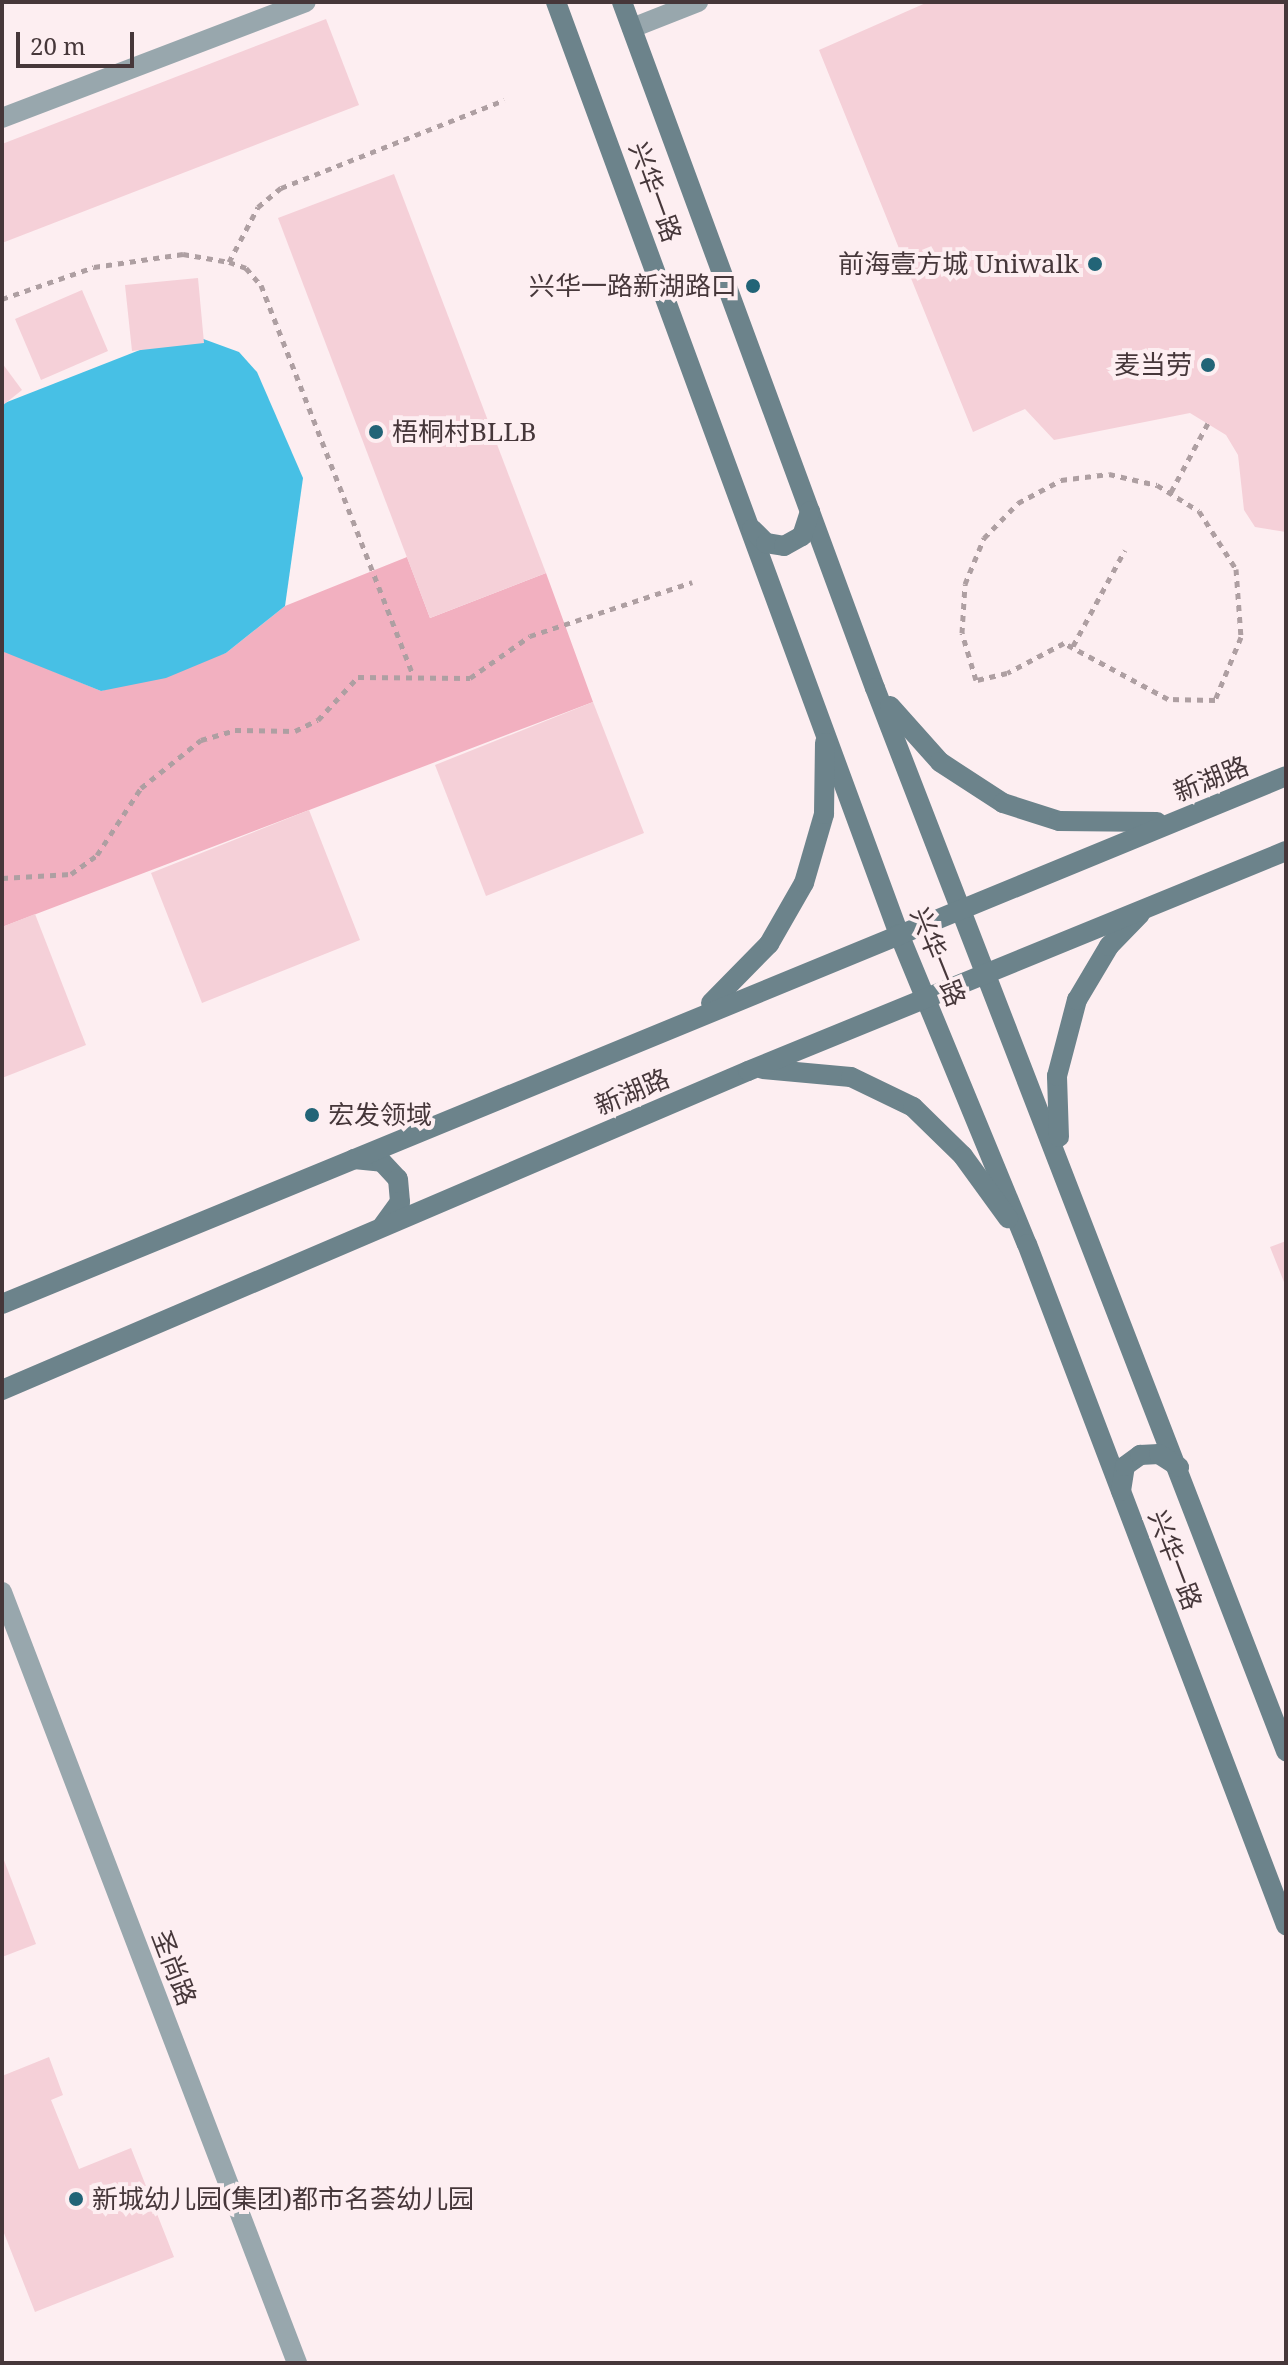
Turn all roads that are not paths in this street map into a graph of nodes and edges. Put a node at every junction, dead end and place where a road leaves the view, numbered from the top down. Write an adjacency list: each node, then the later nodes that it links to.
1 (306, 2): 6 (street)
2 (556, 2): 8 (main road, 兴华一路)
3 (622, 2): 5 (main road, 兴华一路)
4 (698, 2): 5 (street)
5 (632, 28): 7 (main road, 兴华一路)
6 (2, 118)
7 (810, 511): 8 (main road); 9 (main road, 兴华一路)
8 (752, 529): 10 (main road, 兴华一路)
9 (875, 688): 12 (main road); 15 (main road, 兴华一路)
10 (818, 708): 16 (main road, 兴华一路); 19 (main road)
11 (1286, 776): 12 (main road, 新湖路)
12 (1192, 815): 15 (main road, 新湖路)
13 (1286, 851): 14 (main road, 新湖路)
14 (1151, 904): 17 (main road, 新湖路); 21 (main road)
15 (962, 908): 16 (main road, 新湖路); 17 (main road, 兴华一路)
16 (899, 934): 18 (main road, 兴华一路); 19 (main road, 新湖路)
17 (987, 972): 18 (main road, 新湖路); 21 (main road, 兴华一路)
18 (926, 999): 20 (main road, 新湖路); 24 (main road, 兴华一路)
19 (692, 1018): 22 (main road, 新湖路)
20 (748, 1071): 23 (main road, 新湖路); 24 (main road)
21 (1061, 1157): 27 (main road, 兴华一路)
22 (350, 1159): 23 (main road); 25 (main road, 新湖路)
23 (377, 1229): 26 (main road, 新湖路)
24 (1027, 1244): 28 (main road, 兴华一路)
25 (2, 1304)
26 (2, 1390)
27 (1179, 1467): 28 (main road); 30 (main road, 兴华一路)
28 (1121, 1493): 31 (main road, 兴华一路)
29 (2, 1592): 32 (street, 圣尚路)
30 (1286, 1751)
31 (1286, 1925)
32 (297, 2363)

